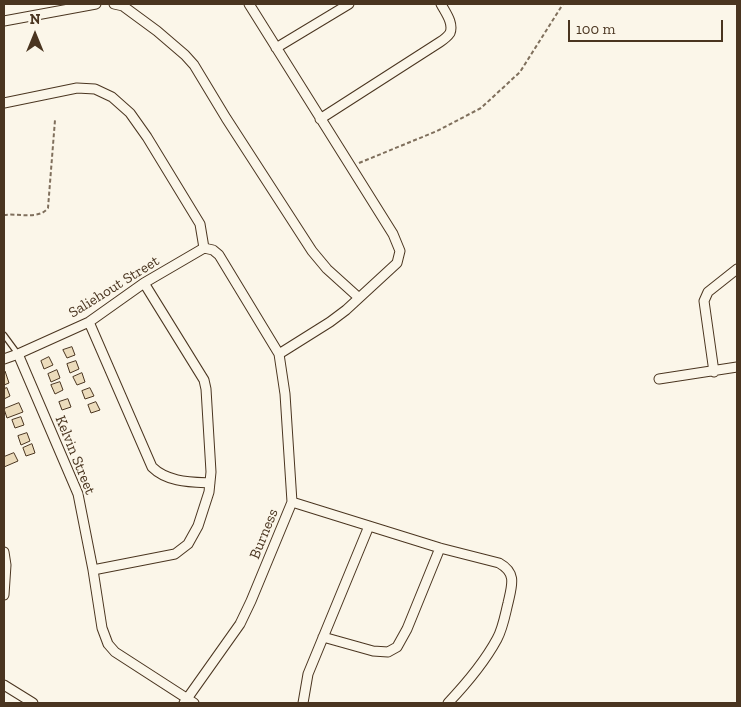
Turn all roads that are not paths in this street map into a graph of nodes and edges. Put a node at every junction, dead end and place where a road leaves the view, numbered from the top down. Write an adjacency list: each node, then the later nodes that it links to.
1 (96, 4): 6 (street)
2 (114, 4): 13 (street)
3 (249, 4): 7 (street)
4 (349, 4): 7 (street)
5 (441, 4): 9 (street)
6 (4, 21)
7 (276, 48): 9 (street)
8 (4, 102): 10 (street)
9 (320, 120): 13 (street)
10 (207, 248): 12 (street, Saliehout Street); 17 (street, Burness)
11 (737, 269): 20 (street)
12 (144, 284): 14 (street, Saliehout Street); 22 (street)
13 (358, 298): 17 (street)
14 (90, 322): 16 (street, Saliehout Street); 22 (street)
15 (4, 334): 16 (lane)
16 (18, 354): 18 (street, Saliehout Street); 27 (street, Kelvin Street)
17 (279, 354): 23 (street, Burness)
18 (4, 359)
19 (737, 367): 20 (street)
20 (714, 372): 21 (street)
21 (659, 379)
22 (210, 483): 27 (street)
23 (292, 502): 24 (street); 31 (street, Burness)
24 (369, 526): 25 (street); 29 (street)
25 (440, 548): 29 (street); 34 (street)
26 (4, 552): 28 (street)
27 (93, 570): 31 (street, Kelvin Street)
28 (4, 595)
29 (323, 637): 33 (street)
30 (4, 685): 32 (street)
31 (189, 702)
32 (33, 703)
33 (303, 703)
34 (448, 703)

